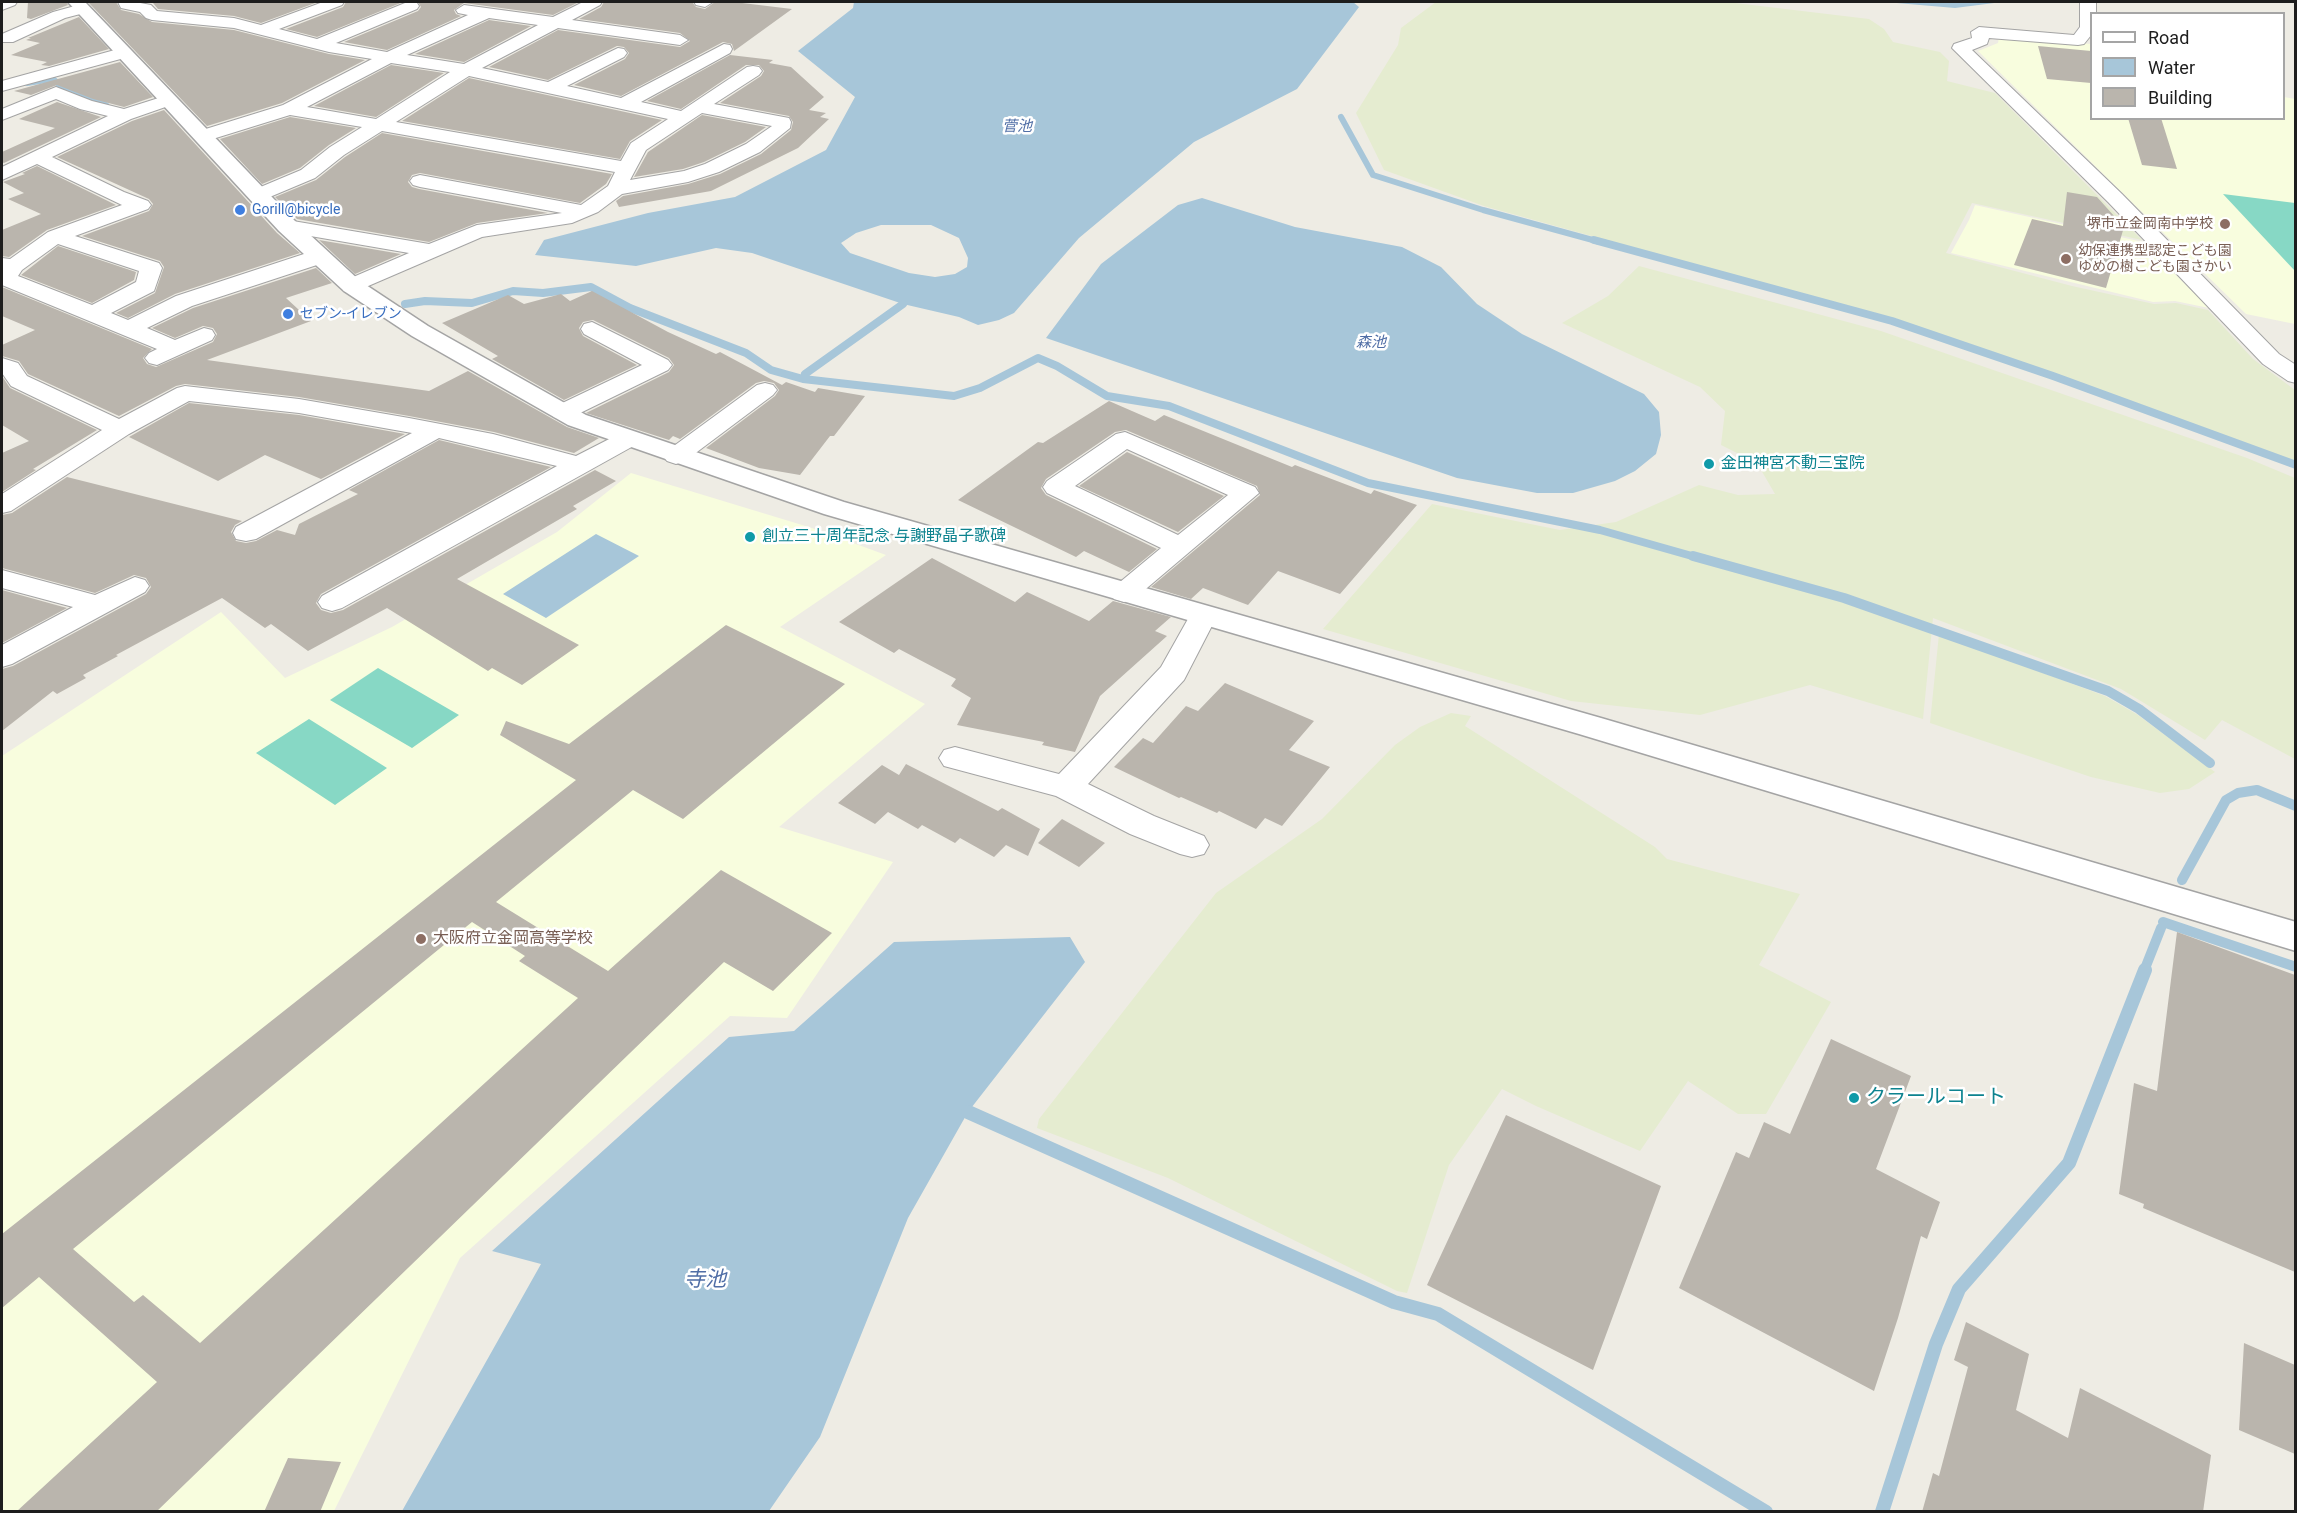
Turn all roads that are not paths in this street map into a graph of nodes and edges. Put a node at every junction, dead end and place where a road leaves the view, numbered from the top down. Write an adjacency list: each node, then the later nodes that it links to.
1 (9, 2): 6 (street)
2 (126, 2): 11 (street)
3 (336, 2): 11 (street)
4 (594, 2): 10 (street)
5 (2088, 2): 51 (street)
6 (2, 5)
7 (79, 5): 12 (street); 17 (street)
8 (411, 6): 14 (street)
9 (483, 8): 10 (street); 18 (street)
10 (552, 24): 13 (street); 20 (street)
11 (262, 30): 14 (street)
12 (7, 38)
13 (680, 40)
14 (319, 44): 18 (street)
15 (724, 49): 26 (street)
16 (618, 52): 24 (street)
17 (122, 53): 21 (street); 25 (street)
18 (389, 57): 20 (street); 27 (street)
19 (10, 67): 21 (street)
20 (466, 70): 24 (street); 31 (street)
21 (53, 71): 23 (street)
22 (753, 71): 28 (street)
23 (2, 86)
24 (551, 88): 26 (street)
25 (168, 100): 30 (street); 32 (street)
26 (624, 104): 28 (street)
27 (289, 109): 31 (street); 32 (street)
28 (691, 112): 34 (street); 37 (street)
29 (2, 115): 30 (street)
30 (125, 115): 33 (street)
31 (379, 124): 34 (street); 38 (street)
32 (204, 136): 38 (street)
33 (37, 157): 35 (street); 41 (street)
34 (627, 168): 37 (street)
35 (2, 174)
36 (420, 181): 39 (street)
37 (616, 189): 39 (street)
38 (258, 195): 40 (street)
39 (584, 211): 42 (street)
40 (287, 226): 42 (street); 43 (street)
41 (55, 236): 44 (street); 46 (street)
42 (432, 251): 45 (street)
43 (318, 256): 45 (street); 47 (street)
44 (6, 273): 46 (street)
45 (352, 286): 53 (street)
46 (94, 313): 47 (street)
47 (129, 328): 49 (street)
48 (592, 329): 53 (street)
49 (204, 335)
50 (2, 364): 54 (street)
51 (2295, 376)
52 (765, 390): 57 (street)
53 (563, 412): 56 (street)
54 (120, 429): 55 (street); 59 (street)
55 (436, 430): 58 (street); 60 (street)
56 (628, 439): 57 (street); 58 (street)
57 (676, 456): 64 (street)
58 (579, 465): 65 (street)
59 (5, 498)
60 (246, 533)
61 (1180, 547): 61 (street); 64 (street)
62 (2, 579): 66 (street)
63 (135, 586): 66 (street)
64 (1125, 593): 67 (street)
65 (332, 603)
66 (97, 605): 68 (street)
67 (1203, 616): 70 (street); 72 (street)
68 (2, 657)
69 (955, 758): 70 (street)
70 (1066, 788): 71 (street)
71 (1192, 845)
72 (2295, 937)

